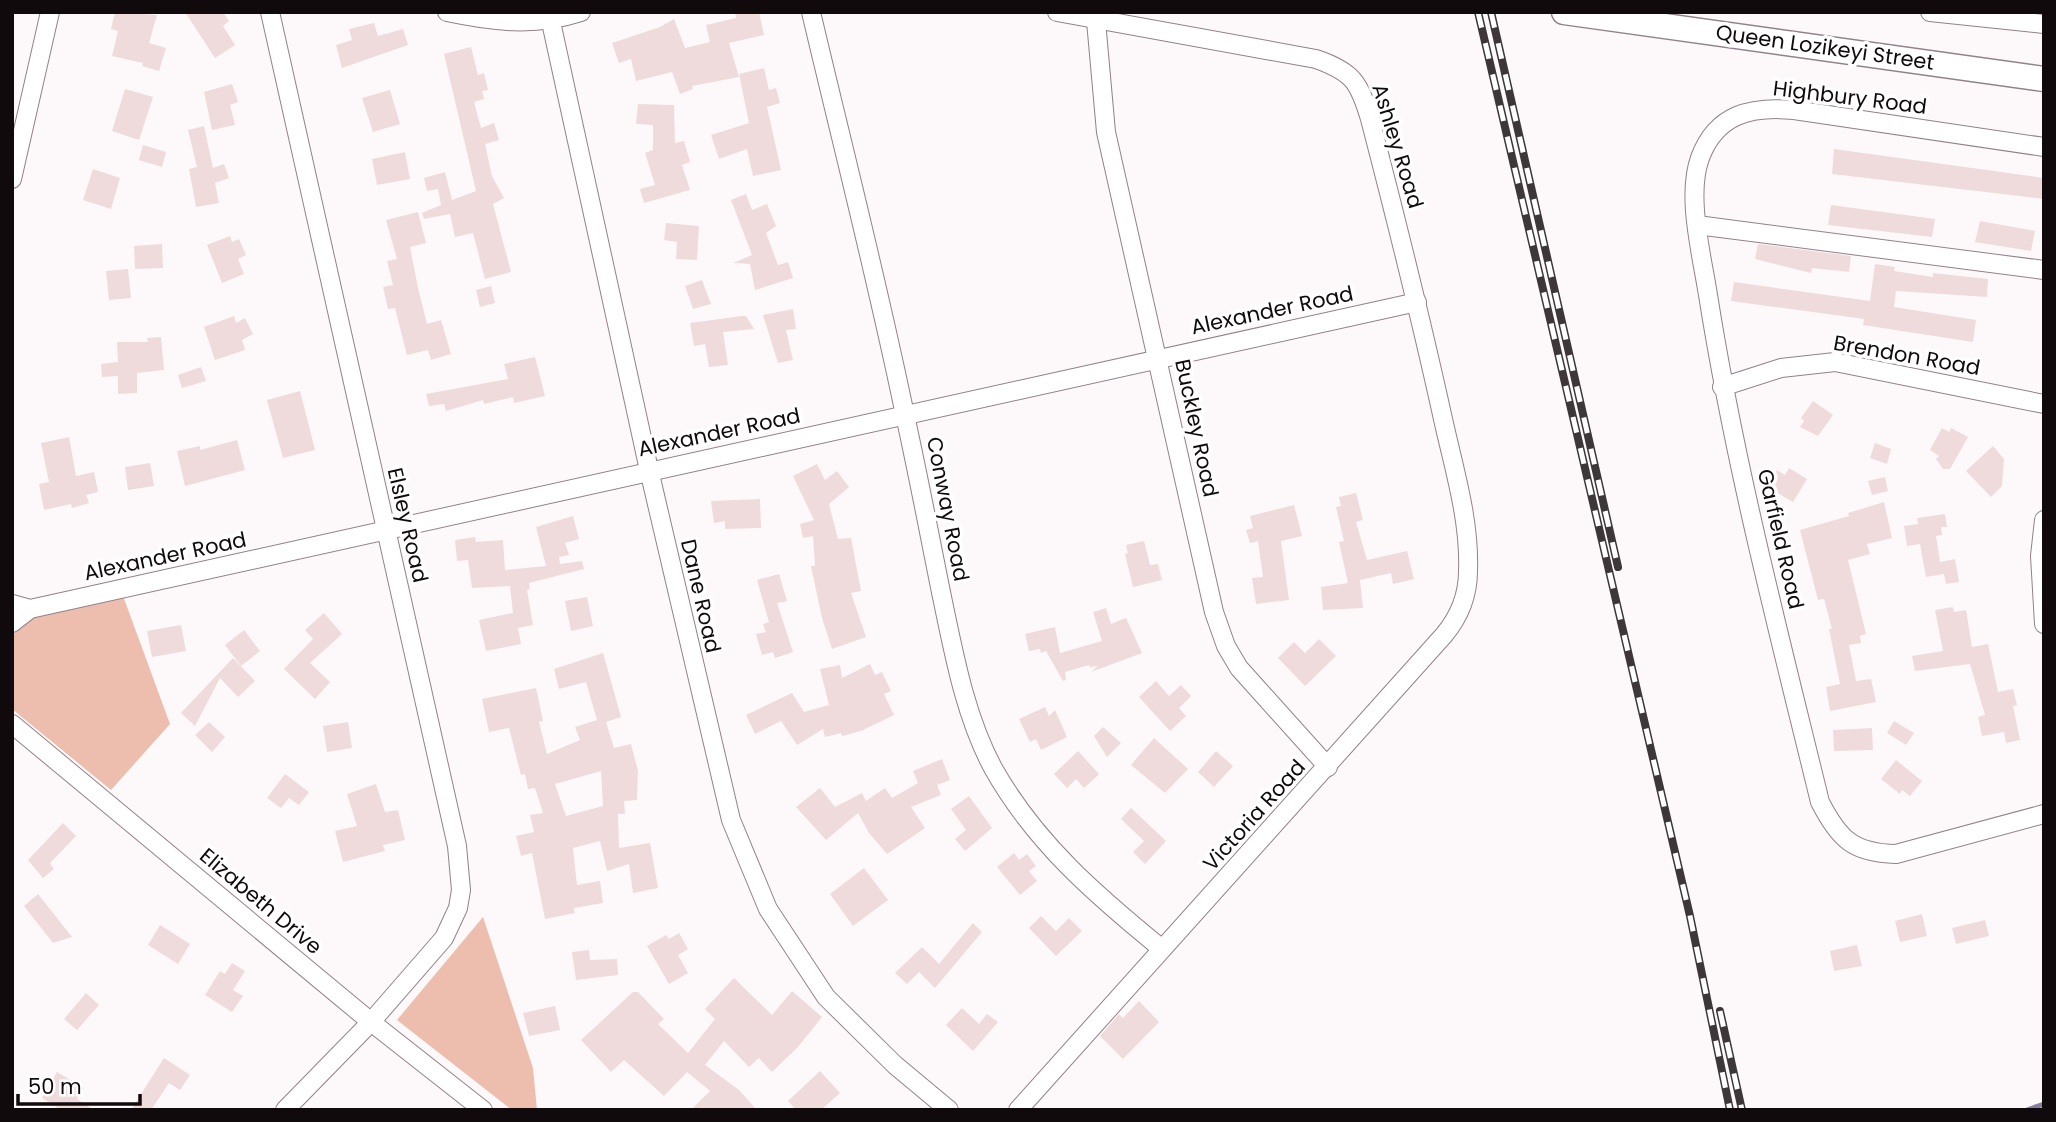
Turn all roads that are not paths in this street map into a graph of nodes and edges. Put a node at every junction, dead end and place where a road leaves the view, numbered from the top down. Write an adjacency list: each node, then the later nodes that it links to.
1 (50, 12): 14 (street)
2 (270, 12): 26 (street, Elsley Road)
3 (447, 12): 10 (street)
4 (582, 12): 10 (street)
5 (811, 12): 22 (street, Conway Road)
6 (1057, 12): 9 (street, Ashley Road)
7 (1564, 12): 12 (main road, Queen Lozikeyi Street)
8 (1930, 12): 11 (street)
9 (1096, 21): 18 (street, Ashley Road); 19 (street, Buckley Road)
10 (551, 22): 23 (street, Dane Road)
11 (2044, 24)
12 (2044, 79)
13 (2044, 147): 15 (street, Highbury Road)
14 (12, 179)
15 (1696, 186): 16 (street, Garfield Road)
16 (1697, 225): 17 (street); 20 (street, Garfield Road)
17 (2044, 270)
18 (1417, 302): 19 (street, Alexander Road); 25 (street, Ashley Road)
19 (1158, 358): 22 (street, Alexander Road); 31 (street, Buckley Road)
20 (1722, 387): 21 (street, Brendon Road); 32 (street, Garfield Road)
21 (2044, 404)
22 (906, 417): 23 (street, Alexander Road); 33 (street, Conway Road)
23 (649, 470): 26 (street, Alexander Road); 37 (street, Dane Road)
24 (2044, 520): 29 (street)
25 (1466, 525): 31 (street, Victoria Road)
26 (386, 528): 27 (street, Alexander Road); 34 (street, Elsley Road)
27 (21, 607): 28 (street, Alexander Road)
28 (12, 623)
29 (2044, 624)
30 (12, 724): 34 (street, Elizabeth Drive)
31 (1328, 767): 33 (street, Victoria Road)
32 (2044, 814)
33 (1162, 949): 38 (street, Victoria Road)
34 (371, 1022): 35 (street, Elsley Road); 36 (street, Elizabeth Drive)
35 (285, 1110)
36 (483, 1110)
37 (948, 1110)
38 (1018, 1110)

